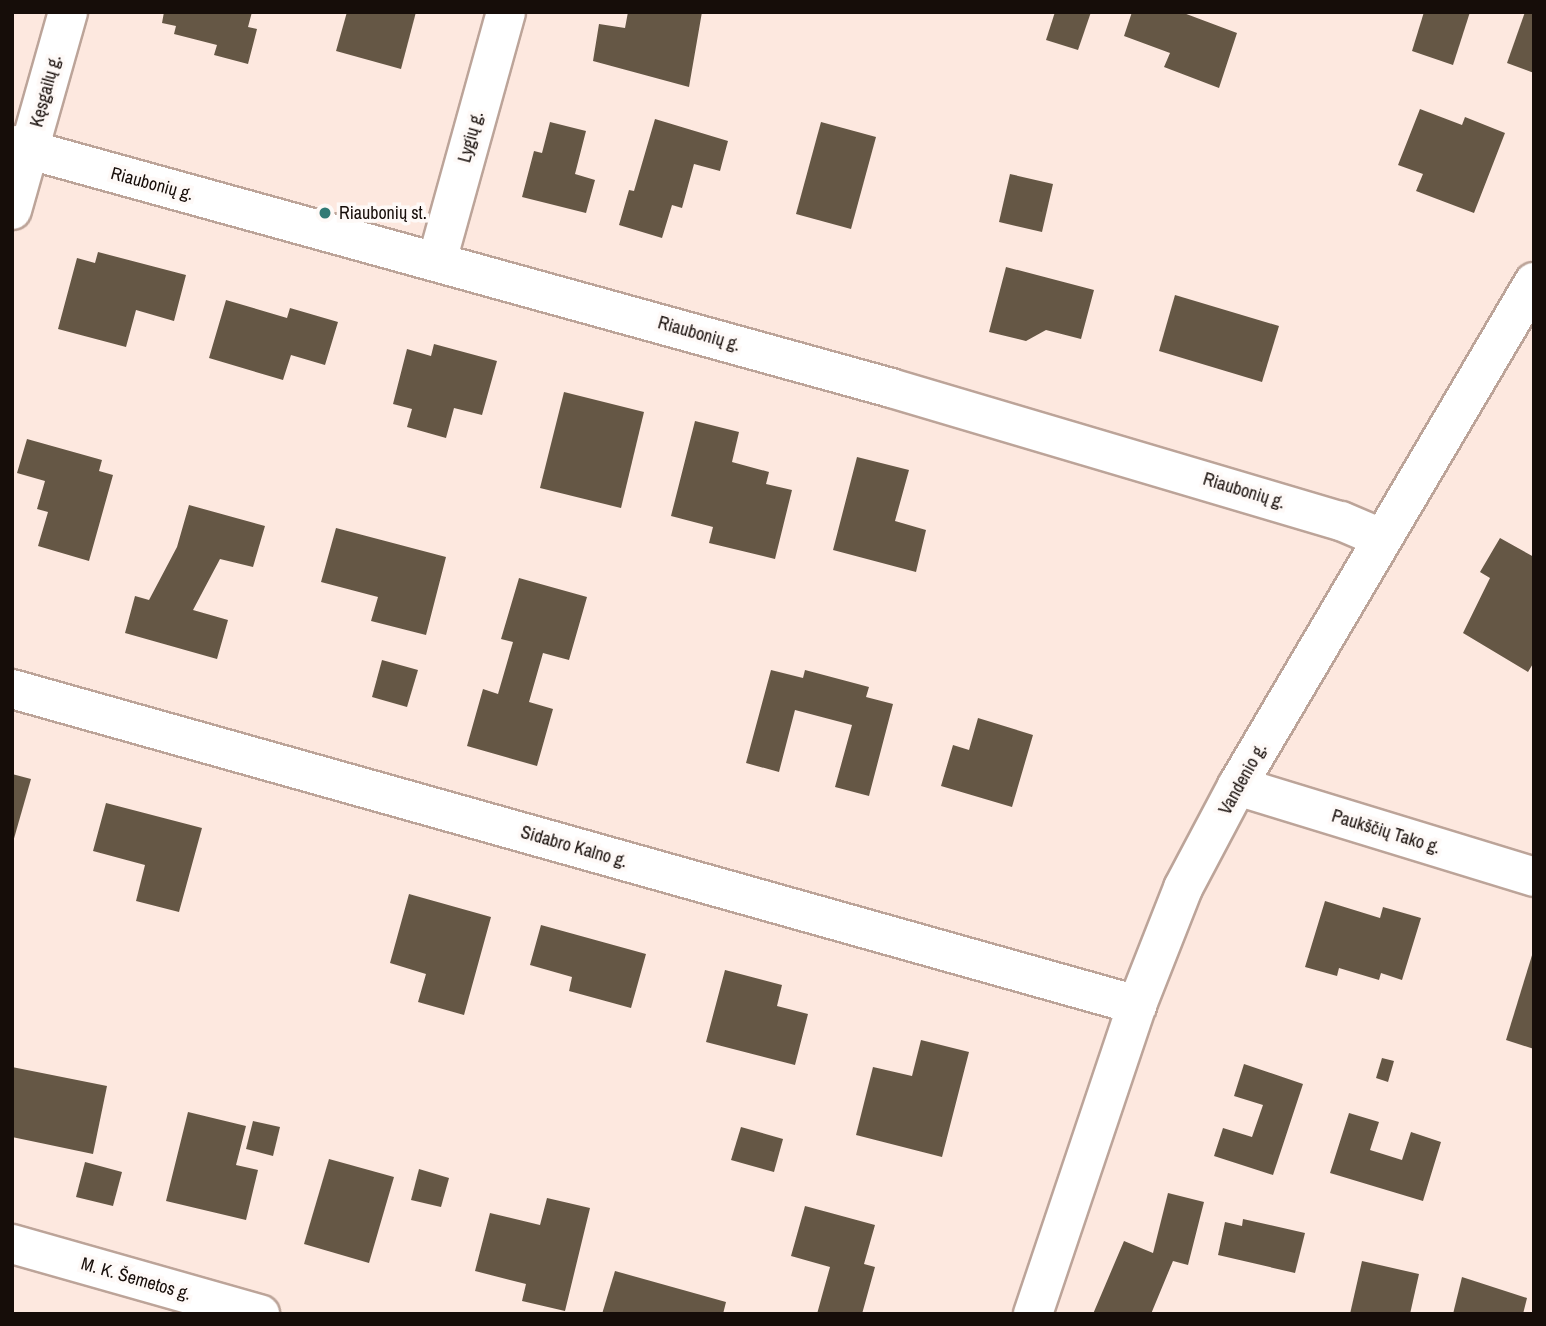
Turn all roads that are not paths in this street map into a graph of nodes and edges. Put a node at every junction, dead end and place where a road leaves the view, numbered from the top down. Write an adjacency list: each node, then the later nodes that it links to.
1 (68, 12): 3 (street, Kęsgailų g.)
2 (506, 12): 5 (street, Lygių g.)
3 (21, 148): 4 (street, Kęsgailų g.); 5 (street, Riaubonių g.)
4 (12, 210)
5 (437, 261): 7 (street, Riaubonių g.)
6 (1534, 282): 7 (street, Vandenio g.)
7 (1381, 538): 9 (street, Vandenio g.)
8 (12, 689): 11 (street, Sidabro Kalno g.)
9 (1237, 786): 10 (street, Paukščių Tako g.); 11 (street, Vandenio g.)
10 (1534, 877)
11 (1137, 1005): 14 (street, Vandenio g.)
12 (12, 1244): 13 (street, M. K. Šemetos g.)
13 (260, 1314)
14 (1033, 1314)

